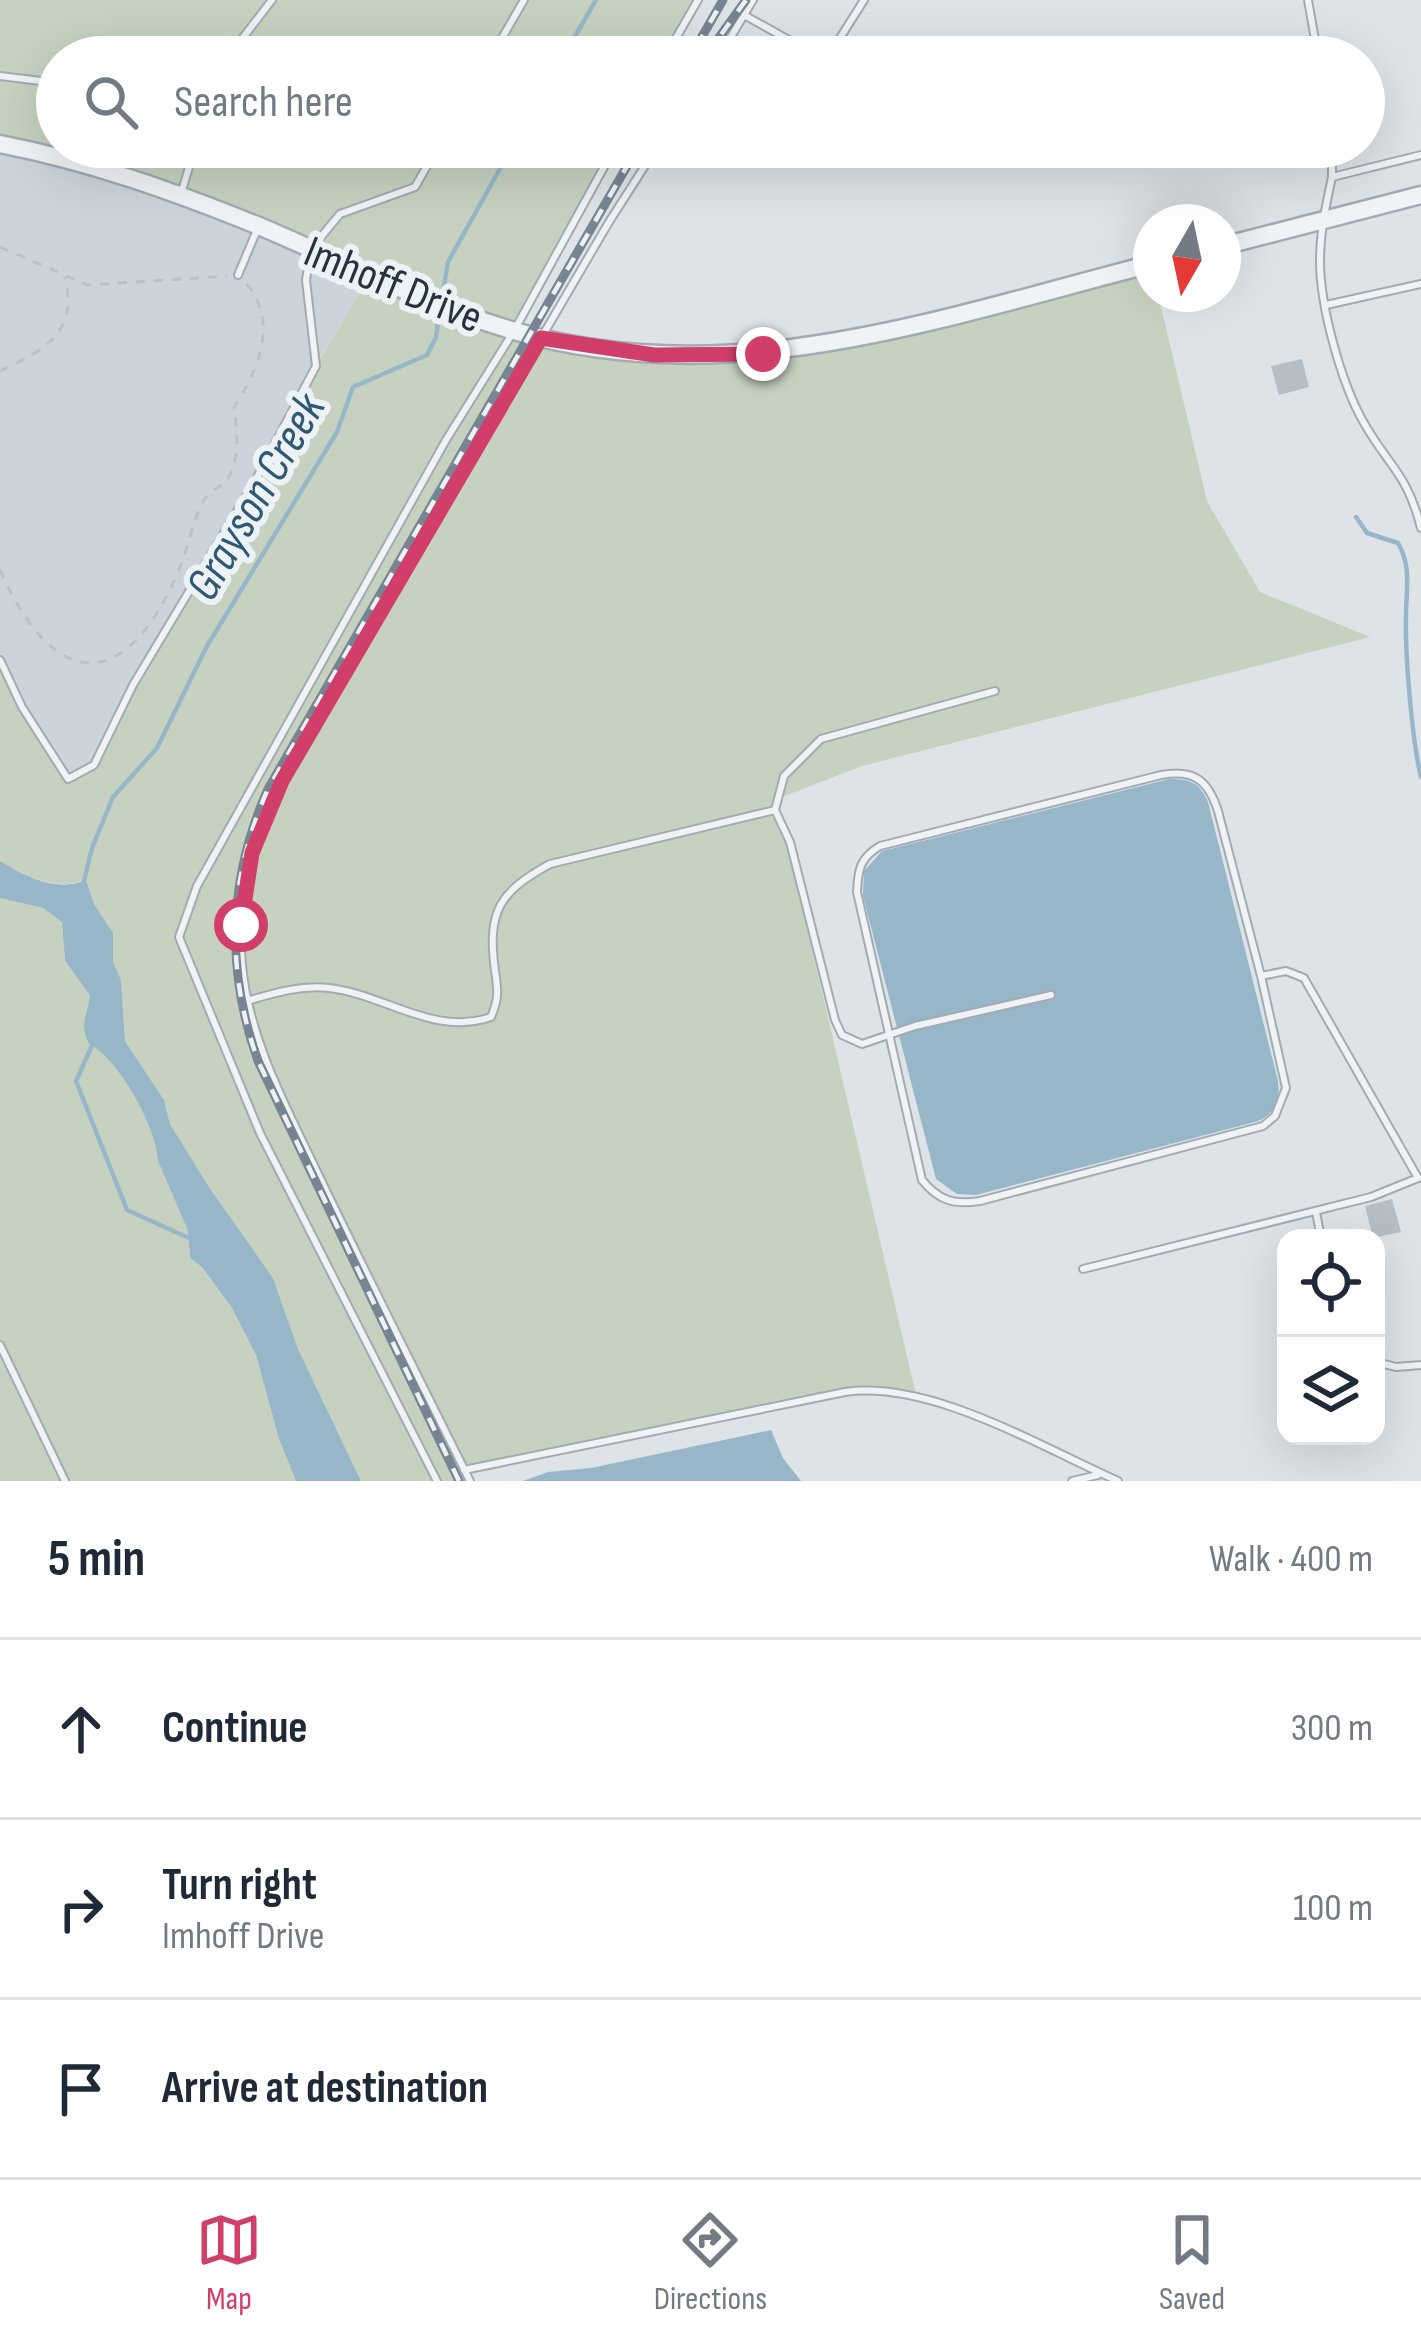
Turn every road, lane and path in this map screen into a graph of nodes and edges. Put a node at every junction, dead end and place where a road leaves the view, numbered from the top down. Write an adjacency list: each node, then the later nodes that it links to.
1 (272, 0): 8 (lane)
2 (524, 0): 9 (lane)
3 (698, 0): 10 (lane)
4 (753, 0): 7 (lane)
5 (865, 0): 13 (lane)
6 (1308, 0): 14 (lane)
7 (744, 15): 11 (lane); 12 (lane)
8 (244, 36)
9 (503, 36)
10 (677, 36)
11 (731, 36)
12 (782, 36)
13 (842, 36)
14 (1314, 36)
15 (0, 76): 16 (lane)
16 (36, 80)
17 (0, 145): 18 (street, Imhoff Drive)
18 (36, 152)
19 (1421, 155): 20 (lane)
20 (1385, 164)
21 (91, 168): 29 (street, Imhoff Drive)
22 (189, 168): 29 (lane)
23 (426, 168): 35 (lane)
24 (603, 168): 41 (lane)
25 (644, 168): 42 (lane)
26 (1332, 168): 28 (lane)
27 (1368, 168): 28 (lane)
28 (1332, 177): 31 (lane)
29 (180, 196): 32 (street, Imhoff Drive)
30 (1421, 196): 31 (street)
31 (1323, 221): 33 (street); 40 (lane)
32 (259, 226): 35 (street, Imhoff Drive); 38 (lane)
33 (1241, 242)
34 (0, 247): 37 (path)
35 (310, 249): 41 (street, Imhoff Drive); 46 (lane)
36 (1133, 269): 42 (street, Imhoff Drive)
37 (64, 275): 38 (path); 43 (path)
38 (238, 275): 45 (path)
39 (1421, 284): 40 (lane)
40 (1326, 305): 44 (lane)
41 (509, 330): 42 (street, Imhoff Drive); 63 (lane)
42 (541, 338): 51 (lane)
43 (0, 370)
44 (1421, 528)
45 (0, 570)
46 (0, 660)
47 (995, 691): 48 (lane)
48 (775, 810): 51 (lane); 52 (lane)
49 (1261, 976): 52 (lane); 52 (lane); 53 (lane)
50 (1051, 995): 52 (lane)
51 (247, 1001): 60 (lane)
52 (890, 1034)
53 (1420, 1177): 54 (lane)
54 (1316, 1212): 55 (lane); 56 (lane)
55 (1319, 1229)
56 (1084, 1269)
57 (0, 1346): 62 (lane)
58 (1385, 1364): 59 (lane)
59 (1421, 1365)
60 (464, 1470): 61 (lane); 64 (lane)
61 (1102, 1474): 65 (lane); 66 (lane)
62 (65, 1481)
63 (437, 1481)
64 (470, 1481)
65 (1072, 1481)
66 (1118, 1481)

